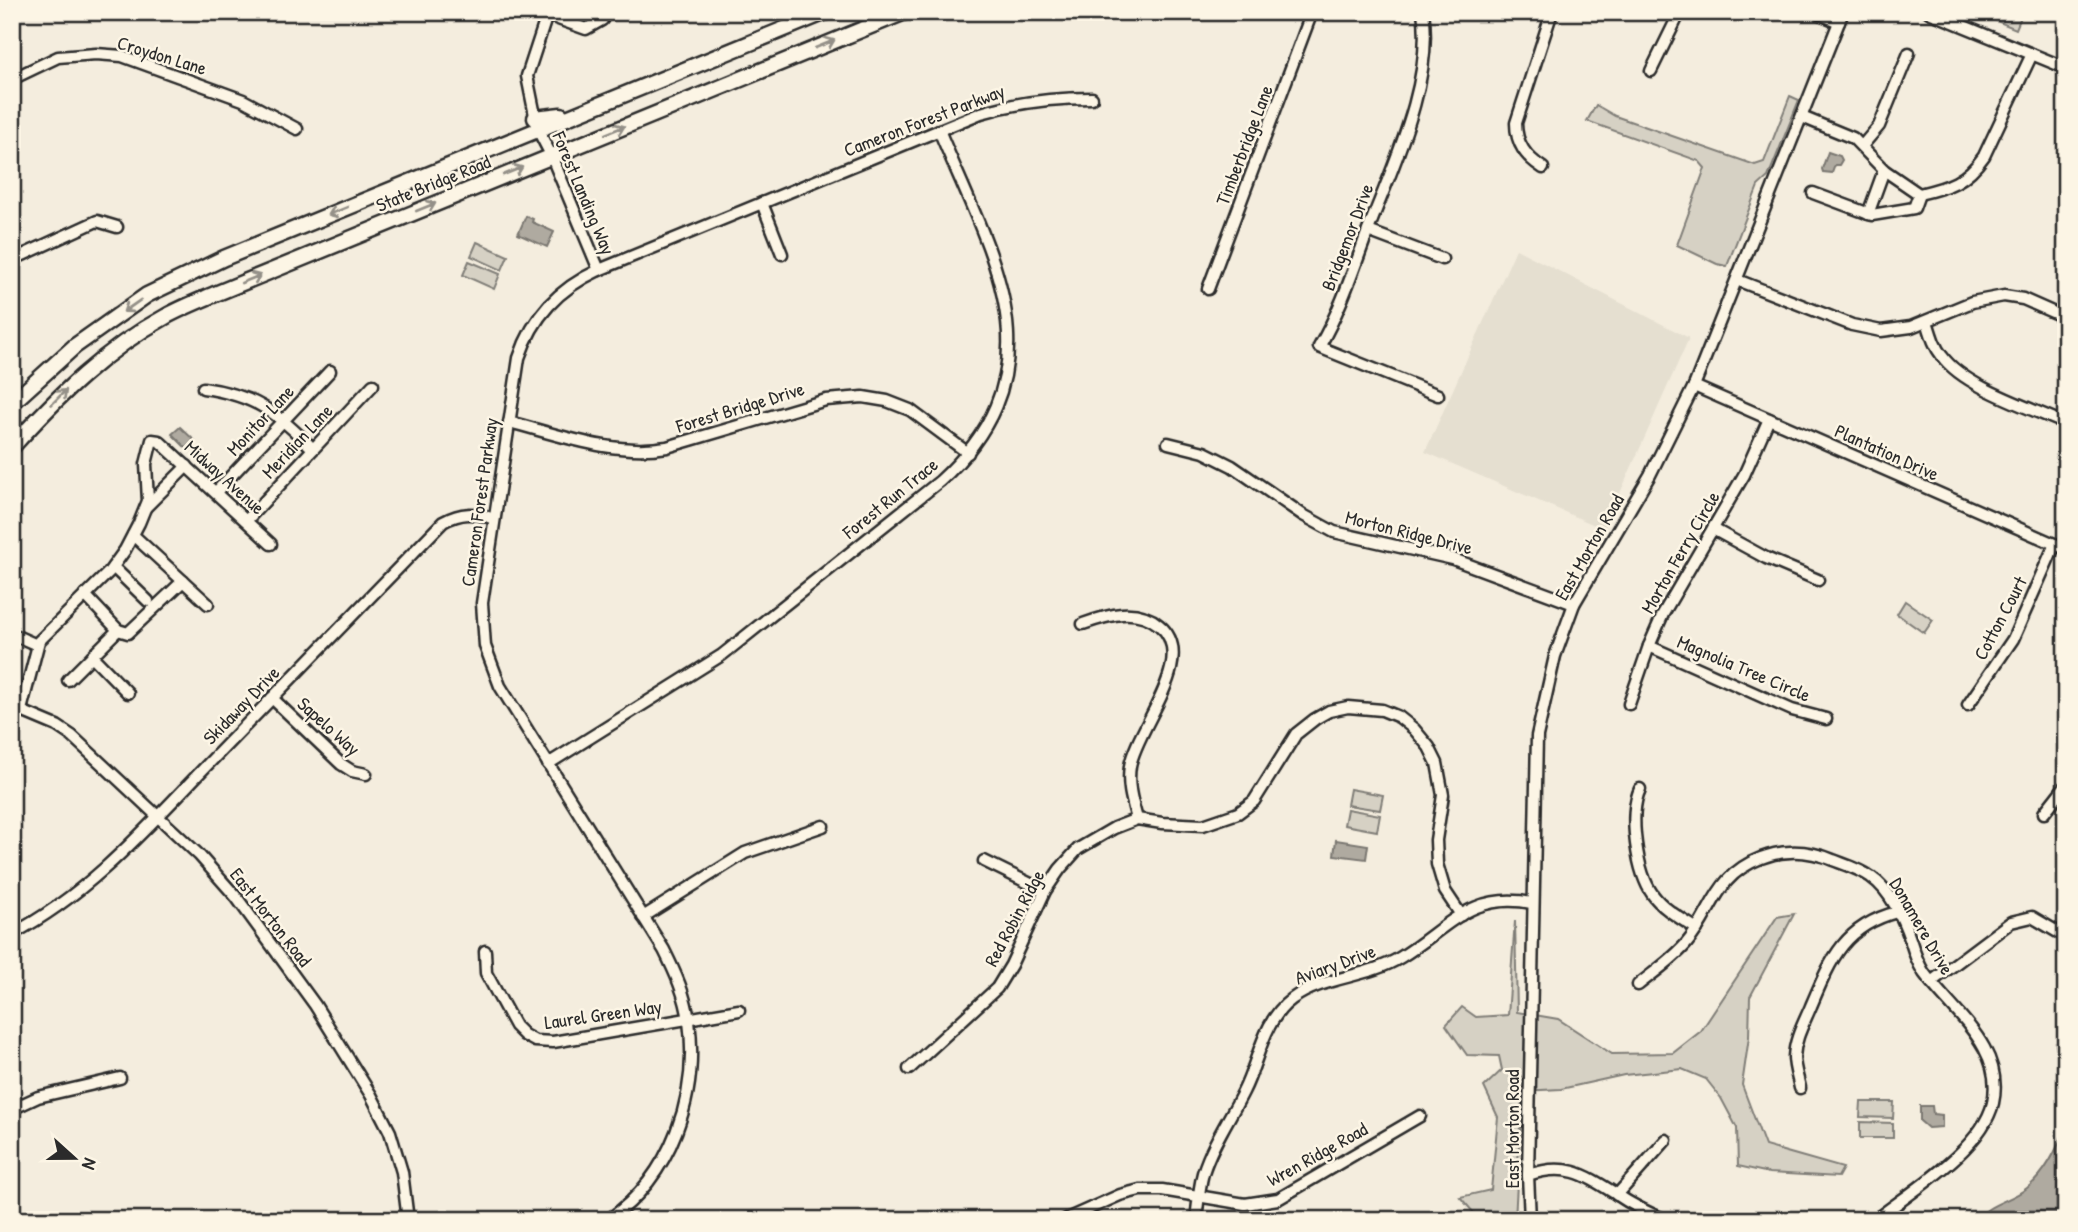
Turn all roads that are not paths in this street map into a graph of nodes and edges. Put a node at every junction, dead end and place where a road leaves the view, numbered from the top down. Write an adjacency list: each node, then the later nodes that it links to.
1 (606, 12): 10 (street)
2 (826, 12): 19 (highway, State Bridge Road)
3 (905, 12): 23 (highway, State Bridge Road, one-way to 3)
4 (1312, 12): 39 (street, Timberbridge Lane)
5 (1423, 12): 31 (street, Bridgemor Drive)
6 (1552, 12): 24 (street)
7 (1680, 12): 15 (street)
8 (1815, 12): 11 (street)
9 (1929, 12): 13 (street)
10 (543, 14): 19 (street, Forest Landing Way)
11 (1841, 17): 18 (street, East Morton Road)
12 (1909, 53): 22 (street)
13 (2032, 54): 14 (street); 27 (street)
14 (2066, 68)
15 (1651, 71)
16 (12, 79): 20 (street, Croydon Lane)
17 (1092, 98): 21 (street, Cameron Forest Parkway)
18 (1802, 117): 22 (street); 37 (street, East Morton Road)
19 (537, 124): 23 (street, Forest Landing Way); 47 (highway, State Bridge Road, one-way to 47)
20 (297, 129)
21 (939, 130): 28 (street, Cameron Forest Parkway); 38 (street, Forest Run Trace)
22 (1862, 146): 25 (street)
23 (551, 155): 35 (street, Forest Landing Way); 53 (highway, State Bridge Road, one-way to 23)
24 (1543, 168)
25 (1884, 170): 27 (street); 29 (street)
26 (1813, 193): 29 (street)
27 (1919, 194): 29 (street)
28 (762, 203): 32 (street); 35 (street, Cameron Forest Parkway)
29 (1868, 214)
30 (117, 227): 34 (street)
31 (1368, 231): 33 (street); 46 (street, Bridgemor Drive)
32 (782, 254)
33 (1442, 259)
34 (12, 260)
35 (599, 270): 50 (street, Cameron Forest Parkway)
36 (1012, 278): 38 (street)
37 (1737, 280): 41 (street); 44 (street, East Morton Road)
38 (1001, 282): 55 (street, Forest Run Trace)
39 (1208, 289)
40 (2066, 318): 41 (street)
41 (1927, 321): 51 (street)
42 (330, 371): 48 (street, Monitor Lane)
43 (373, 385): 54 (street, Meridian Lane)
44 (1694, 386): 49 (street, Plantation Drive); 72 (street, East Morton Road)
45 (203, 388): 48 (street)
46 (1438, 395)
47 (12, 403)
48 (284, 419): 54 (street); 57 (street, Monitor Lane)
49 (1769, 419): 61 (street, Morton Ferry Circle); 64 (street, Plantation Drive)
50 (509, 422): 55 (street, Forest Bridge Drive); 59 (street, Cameron Forest Parkway)
51 (2066, 424)
52 (1168, 443): 72 (street, Morton Ridge Drive)
53 (12, 447)
54 (313, 449): 60 (street, Meridian Lane)
55 (968, 453): 86 (street, Forest Run Trace)
56 (187, 466): 57 (street, Midway Avenue); 58 (street); 58 (street, Midway Avenue)
57 (216, 492): 60 (street, Midway Avenue)
58 (145, 508): 62 (street)
59 (494, 519): 81 (street, Skidaway Drive); 86 (street, Cameron Forest Parkway)
60 (247, 520): 63 (street, Midway Avenue)
61 (1713, 529): 67 (street); 77 (street, Morton Ferry Circle)
62 (133, 535): 66 (street); 68 (street)
63 (271, 544)
64 (2055, 544): 65 (street, Plantation Drive); 83 (street, Cotton Court)
65 (2066, 549)
66 (113, 567): 69 (street); 70 (street)
67 (1818, 580)
68 (183, 581): 71 (street); 74 (street)
69 (85, 595): 74 (street); 76 (street)
70 (148, 601)
71 (208, 604)
72 (1574, 604): 96 (street, East Morton Road)
73 (1083, 624): 92 (street)
74 (118, 630): 78 (street)
75 (12, 634): 76 (street)
76 (37, 645): 84 (street)
77 (1648, 646): 82 (street, Morton Ferry Circle); 85 (street, Magnolia Tree Circle)
78 (92, 656): 79 (street); 80 (street)
79 (68, 681)
80 (128, 693)
81 (272, 698): 87 (street, Sapelo Way); 91 (street, Skidaway Drive)
82 (1629, 704)
83 (1968, 705)
84 (17, 709): 91 (street, East Morton Road)
85 (1826, 719)
86 (548, 764): 99 (street, Cameron Forest Parkway)
87 (366, 774)
88 (2066, 785): 90 (street)
89 (1640, 789): 100 (street)
90 (2045, 813)
91 (156, 817): 101 (street, Skidaway Drive); 117 (street, East Morton Road)
92 (1137, 819): 95 (street, Red Robin Ridge); 98 (street)
93 (823, 826): 99 (street)
94 (984, 861): 95 (street)
95 (1045, 891): 108 (street, Red Robin Ridge)
96 (1532, 903): 98 (street, Aviary Drive); 114 (street, East Morton Road)
97 (1898, 912): 100 (street, Donamere Drive); 104 (street, Donamere Drive); 110 (street)
98 (1461, 915): 116 (street, Aviary Drive)
99 (643, 917): 107 (street, Cameron Forest Parkway)
100 (1697, 929): 105 (street, Donamere Drive)
101 (12, 934)
102 (2066, 937): 104 (street)
103 (485, 951): 107 (street, Laurel Green Way)
104 (1931, 982): 123 (street, Donamere Drive)
105 (1638, 985)
106 (739, 1010): 107 (street, Laurel Green Way)
107 (689, 1019): 118 (street, Cameron Forest Parkway)
108 (909, 1069)
109 (120, 1078): 111 (street)
110 (1800, 1088)
111 (12, 1109)
112 (1420, 1116): 116 (street, Wren Ridge Road)
113 (1666, 1140): 115 (street)
114 (1528, 1175): 115 (street); 121 (street, East Morton Road)
115 (1617, 1195): 122 (street)
116 (1199, 1196): 119 (street, Wren Ridge Road); 120 (street, Aviary Drive)
117 (408, 1220)
118 (608, 1220)
119 (1064, 1220)
120 (1196, 1220)
121 (1530, 1220)
122 (1665, 1220)
123 (1875, 1220)

